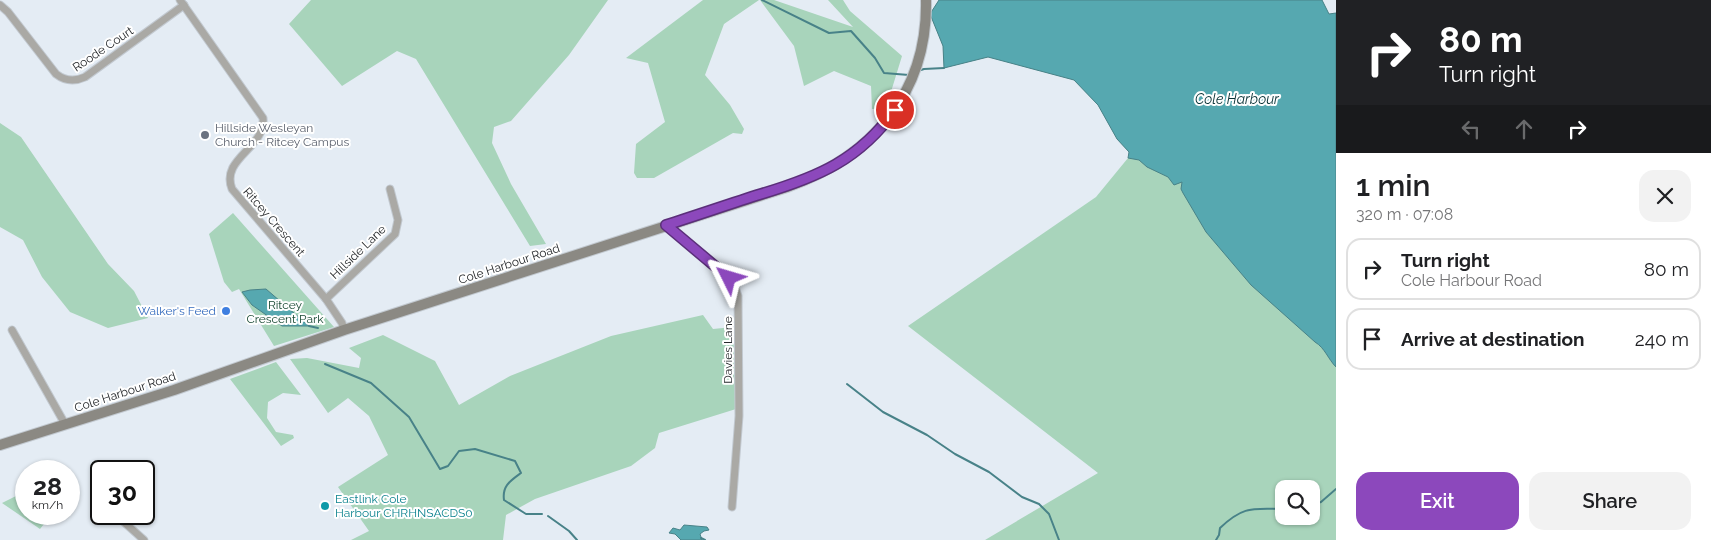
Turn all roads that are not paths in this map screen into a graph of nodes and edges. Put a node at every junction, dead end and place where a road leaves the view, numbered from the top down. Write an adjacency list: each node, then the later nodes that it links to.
1 (926, 0): 5 (main road, Cole Harbour Road)
2 (182, 3): 3 (street, Roode Court); 6 (street, Ritcey Crescent)
3 (0, 5)
4 (390, 189): 6 (street, Hillside Lane)
5 (666, 225): 8 (main road, Cole Harbour Road); 11 (street, Davies Lane)
6 (326, 299): 8 (street, Ritcey Crescent)
7 (12, 330): 9 (street)
8 (344, 330): 9 (main road, Cole Harbour Road)
9 (65, 424): 10 (main road, Cole Harbour Road)
10 (0, 445)
11 (732, 507)
12 (127, 525): 13 (street)
13 (144, 540)

